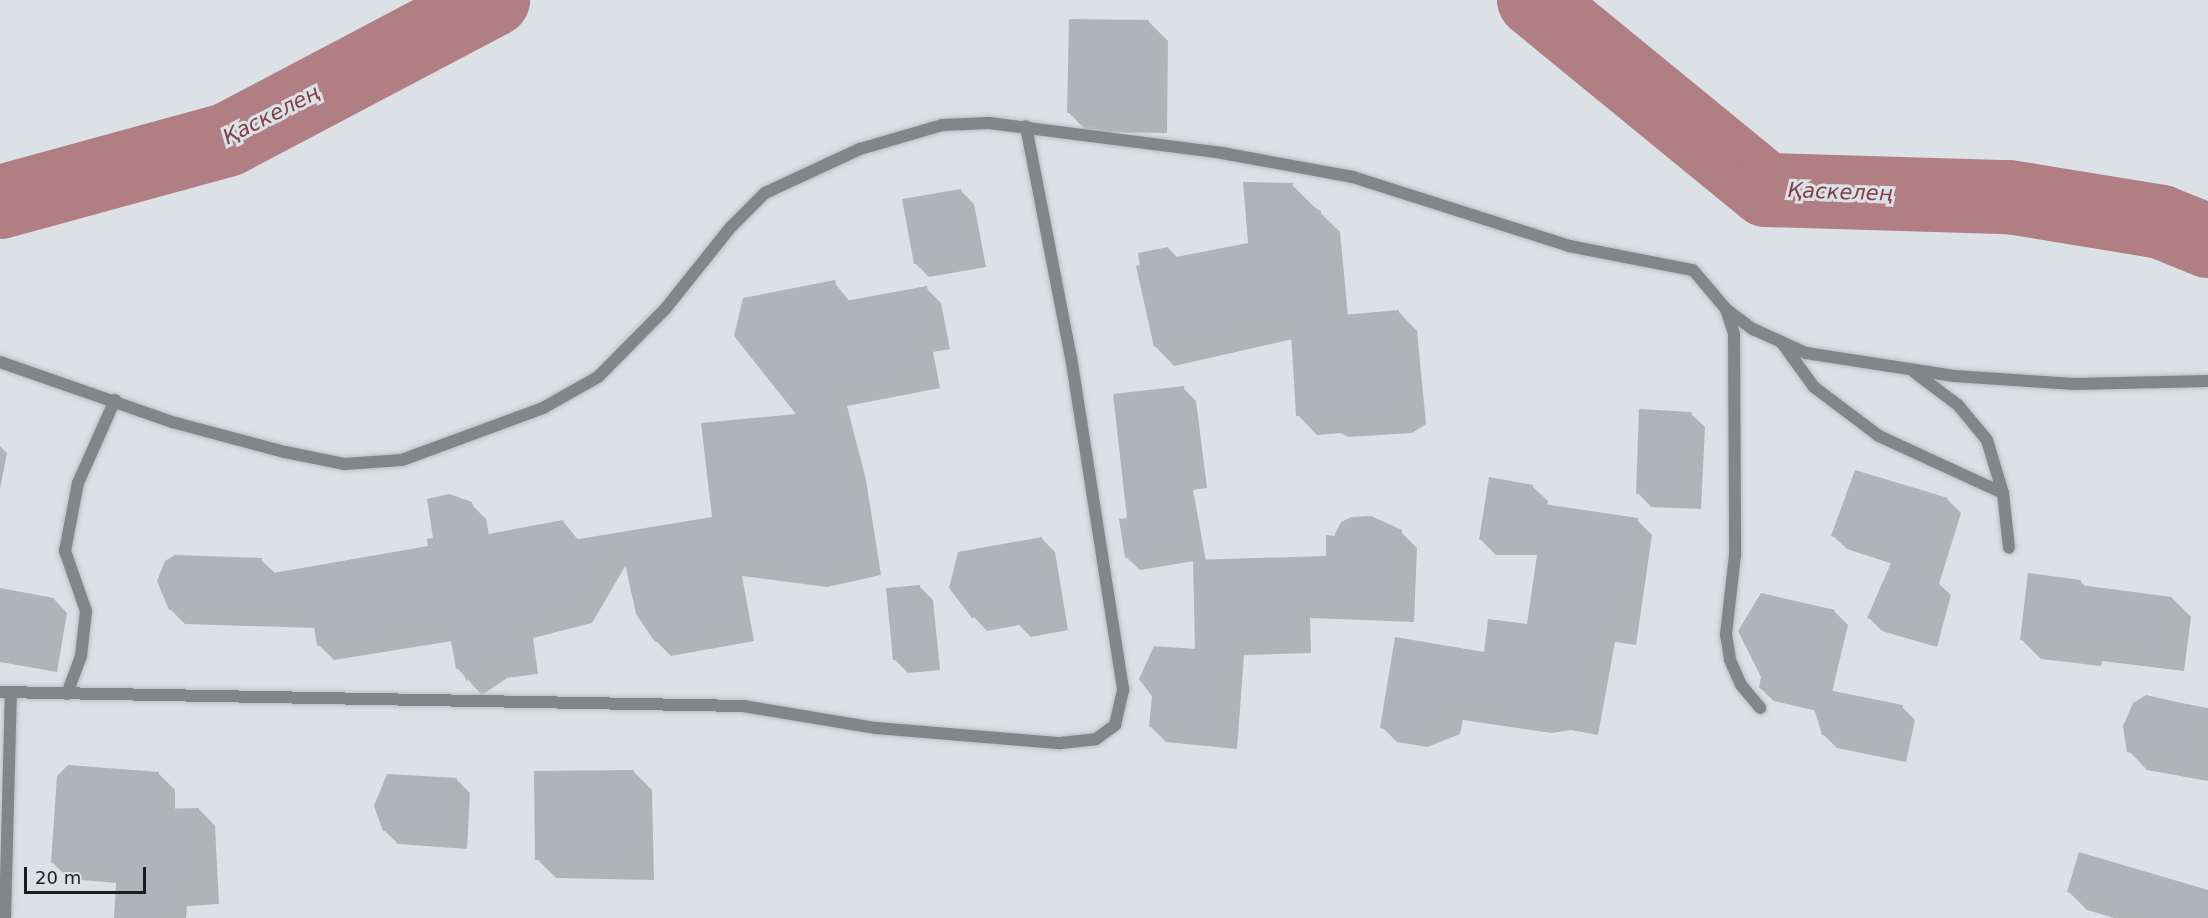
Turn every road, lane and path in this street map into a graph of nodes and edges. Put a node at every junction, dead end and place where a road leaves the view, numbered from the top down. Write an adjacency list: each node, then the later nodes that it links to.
1 (1026, 126): 2 (street); 7 (street); 11 (street)
2 (1726, 309): 3 (street); 12 (street)
3 (1781, 342): 5 (street); 8 (street)
4 (0, 362): 7 (street)
5 (1913, 371): 6 (street); 8 (street)
6 (2208, 381)
7 (115, 400): 11 (street)
8 (2003, 493): 9 (street)
9 (2008, 548)
10 (6, 693): 11 (street); 13 (street)
11 (67, 694)
12 (1760, 708)
13 (5, 918)

